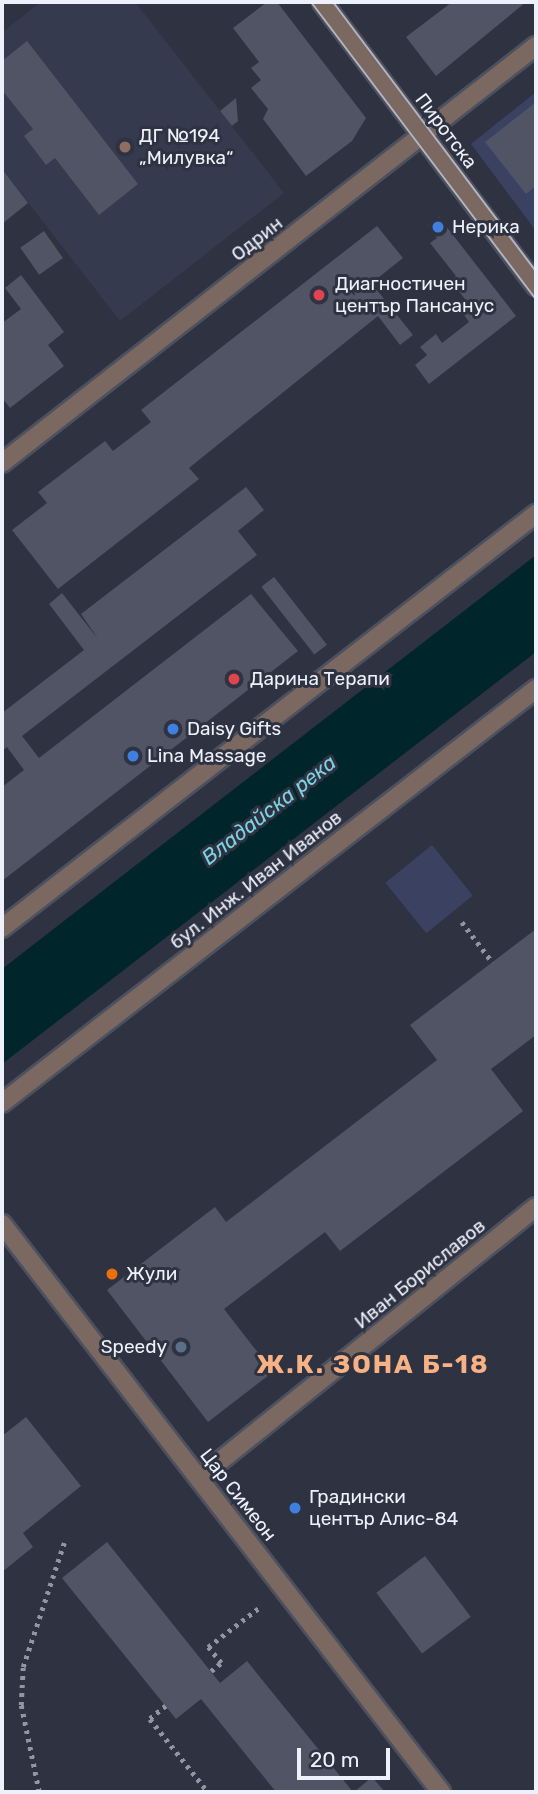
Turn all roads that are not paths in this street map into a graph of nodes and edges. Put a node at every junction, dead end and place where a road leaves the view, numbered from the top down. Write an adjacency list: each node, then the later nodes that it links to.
1 (322, 2): 3 (street, Пиротска)
2 (536, 46): 3 (street, Одрин)
3 (423, 136): 4 (street, Пиротска); 5 (street, Одрин)
4 (536, 286)
5 (2, 463)
6 (536, 514): 8 (street)
7 (536, 689): 9 (street, бул. Инж. Иван Иванов)
8 (2, 928)
9 (2, 1103)
10 (536, 1207): 12 (street, Иван Бориславов)
11 (2, 1224): 12 (street, Цар Симеон)
12 (199, 1478): 13 (street, Цар Симеон)
13 (442, 1792)

